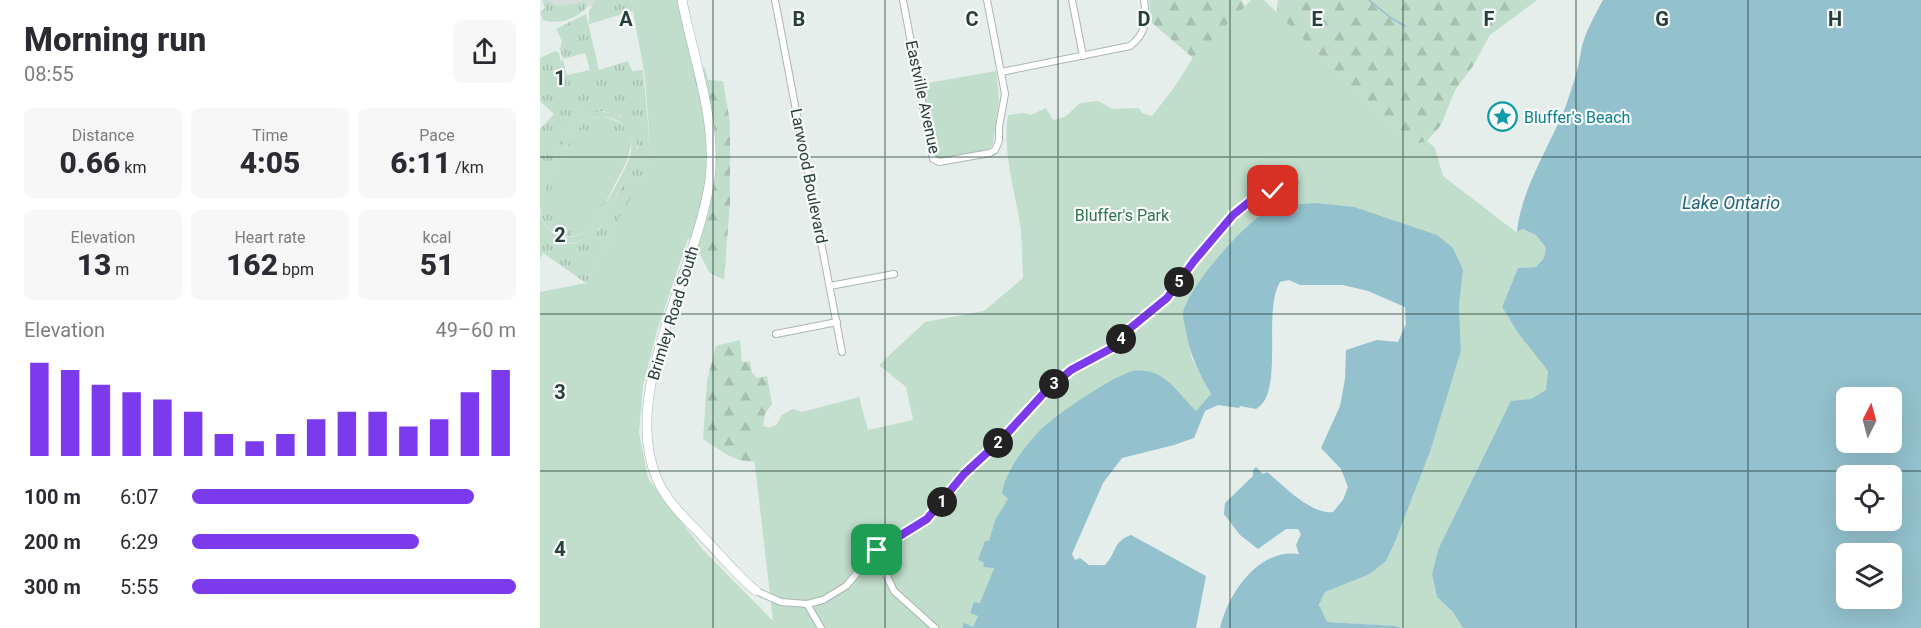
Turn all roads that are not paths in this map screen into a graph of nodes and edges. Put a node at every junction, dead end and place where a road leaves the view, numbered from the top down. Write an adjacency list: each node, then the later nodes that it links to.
1 (681, 0): 16 (street, Brimley Road South)
2 (775, 0): 11 (street, Larwood Boulevard)
3 (903, 0): 8 (street, Eastville Avenue)
4 (987, 0): 8 (street, Eastville Avenue)
5 (1072, 0): 7 (street)
6 (1144, 0): 7 (street)
7 (1083, 56): 8 (street)
8 (1001, 72)
9 (1294, 183): 15 (street)
10 (894, 274): 11 (street)
11 (830, 286): 12 (street, Larwood Boulevard)
12 (837, 322): 13 (street); 14 (street, Larwood Boulevard)
13 (776, 334)
14 (842, 352)
15 (871, 557): 17 (street); 19 (street)
16 (756, 591): 17 (street)
17 (807, 604): 18 (street)
18 (821, 628)
19 (935, 628)

